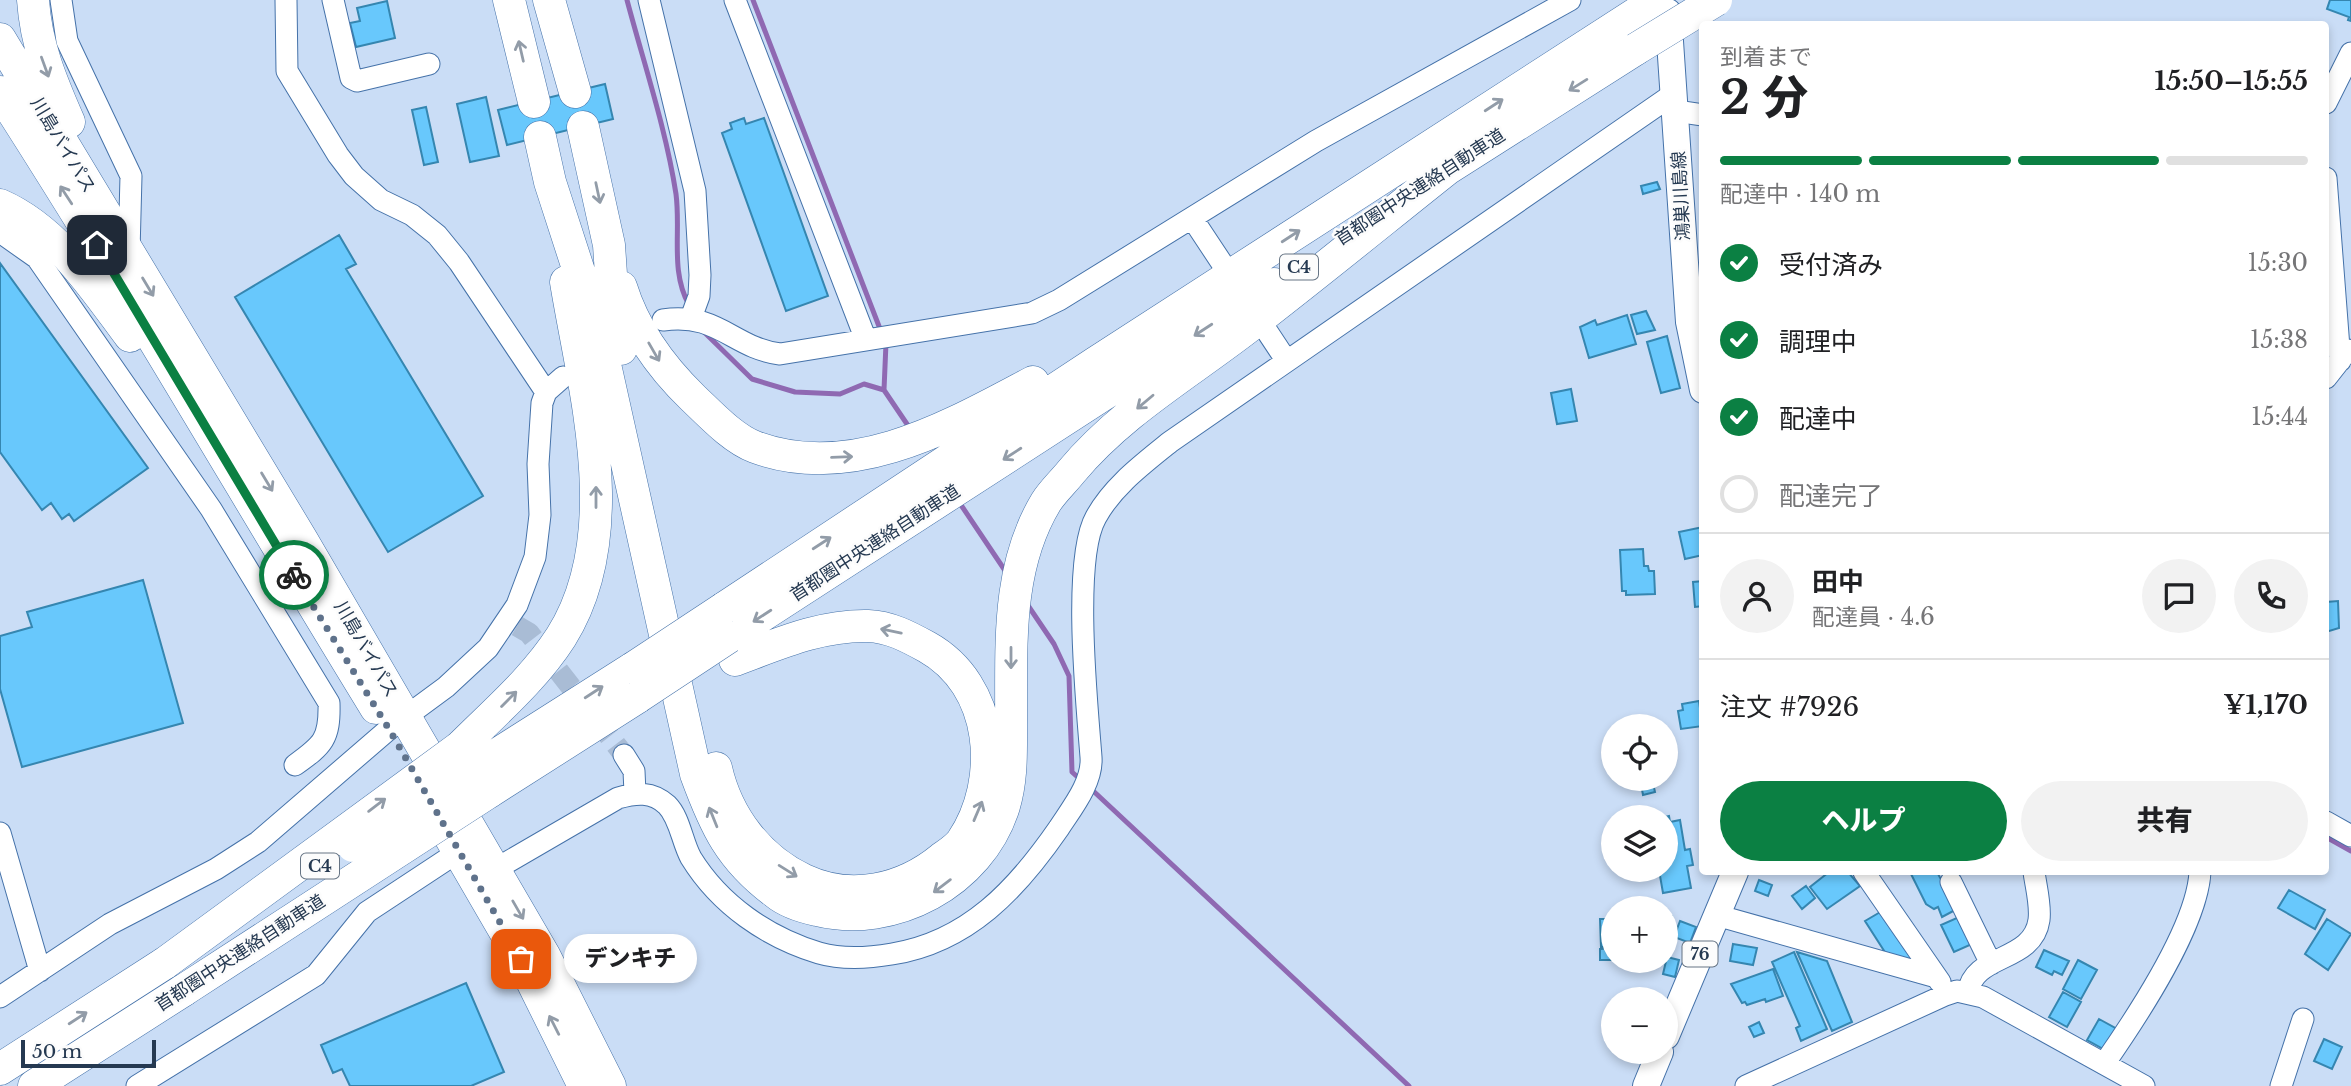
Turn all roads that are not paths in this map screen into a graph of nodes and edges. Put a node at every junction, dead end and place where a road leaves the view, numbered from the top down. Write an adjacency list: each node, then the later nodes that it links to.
1 (33, 0): 25 (highway, one-way to 25)
2 (61, 0): 31 (street)
3 (332, 0): 15 (street)
4 (509, 0): 19 (highway, one-way to 4)
5 (550, 0): 17 (highway)
6 (649, 0): 34 (street)
7 (735, 0): 35 (street)
8 (1570, 0): 28 (street)
9 (1657, 0): 32 (highway, 首都圏中央連絡自動車道 / C4, one-way to 9)
10 (1666, 0): 20 (main road, 鴻巣川島線)
11 (1716, 0): 32 (highway, 首都圏中央連絡自動車道 / C4, one-way to 32, bridge)
12 (286, 9): 42 (street)
13 (0, 39): 25 (highway, 川島バイパス)
14 (2351, 53): 18 (street)
15 (429, 64)
16 (0, 92): 43 (highway, 川島バイパス, one-way to 16)
17 (575, 92)
18 (2329, 97)
19 (534, 102)
20 (1675, 102): 21 (street); 37 (street); 39 (main road, 鴻巣川島線)
21 (1699, 113)
22 (583, 127): 30 (highway, one-way to 30)
23 (540, 137): 24 (highway)
24 (550, 182): 32 (highway, one-way to 24); 50 (highway, one-way to 24)
25 (90, 190): 31 (highway, 川島バイパス)
26 (0, 205): 43 (highway)
27 (2329, 206): 36 (street)
28 (1192, 218): 32 (street); 35 (street)
29 (0, 232): 49 (street)
30 (609, 245): 38 (highway, one-way to 38); 45 (highway, one-way to 45)
31 (128, 254): 47 (highway, 川島バイパス, one-way to 47)
32 (1245, 299): 37 (street); 38 (highway, 首都圏中央連絡自動車道 / C4); 44 (highway, 首都圏中央連絡自動車道 / C4, one-way to 44)
33 (663, 320): 34 (street)
34 (698, 320): 35 (street)
35 (869, 340)
36 (2345, 354): 40 (street)
37 (1286, 360): 51 (street)
38 (1095, 362): 44 (highway, 首都圏中央連絡自動車道 / C4)
39 (1699, 371)
40 (2329, 374)
41 (563, 377): 42 (street)
42 (546, 392): 47 (street)
43 (214, 445): 47 (highway, 川島バイパス)
44 (944, 480): 45 (highway, 首都圏中央連絡自動車道 / C4)
45 (729, 635): 46 (highway); 46 (highway, 首都圏中央連絡自動車道 / C4, bridge)
46 (638, 692): 50 (highway, 首都圏中央連絡自動車道 / C4); 50 (highway, C4)
47 (397, 723): 55 (highway, 川島バイパス); 56 (highway, 川島バイパス); 64 (street)
48 (624, 755): 51 (street)
49 (295, 765)
50 (480, 779): 72 (highway, 首都圏中央連絡自動車道, one-way to 50, bridge); 73 (highway, 首都圏中央連絡自動車道 / C4, bridge)
51 (635, 793): 56 (street)
52 (2329, 824): 54 (street)
53 (0, 833): 64 (street)
54 (2351, 836)
55 (458, 852): 74 (street); 75 (highway, 川島バイパス, one-way to 55)
56 (494, 870): 76 (highway, 川島バイパス, one-way to 76)
57 (1734, 875): 62 (main road, 76)
58 (1866, 875): 65 (street)
59 (2034, 875): 63 (street)
60 (2200, 875): 71 (street)
61 (1951, 882): 63 (street)
62 (1716, 915): 65 (street); 68 (main road, 76)
63 (1991, 964): 66 (street)
64 (40, 971): 67 (street)
65 (1941, 986): 66 (street); 78 (street)
66 (1968, 993): 71 (street)
67 (0, 997)
68 (1678, 1007)
69 (2303, 1019): 80 (street)
70 (1655, 1064): 77 (main road)
71 (2104, 1064): 79 (street)
72 (0, 1069)
73 (34, 1086)
74 (136, 1086)
75 (584, 1086)
76 (610, 1086)
77 (1646, 1086)
78 (1746, 1086)
79 (2144, 1086)
80 (2281, 1086)

